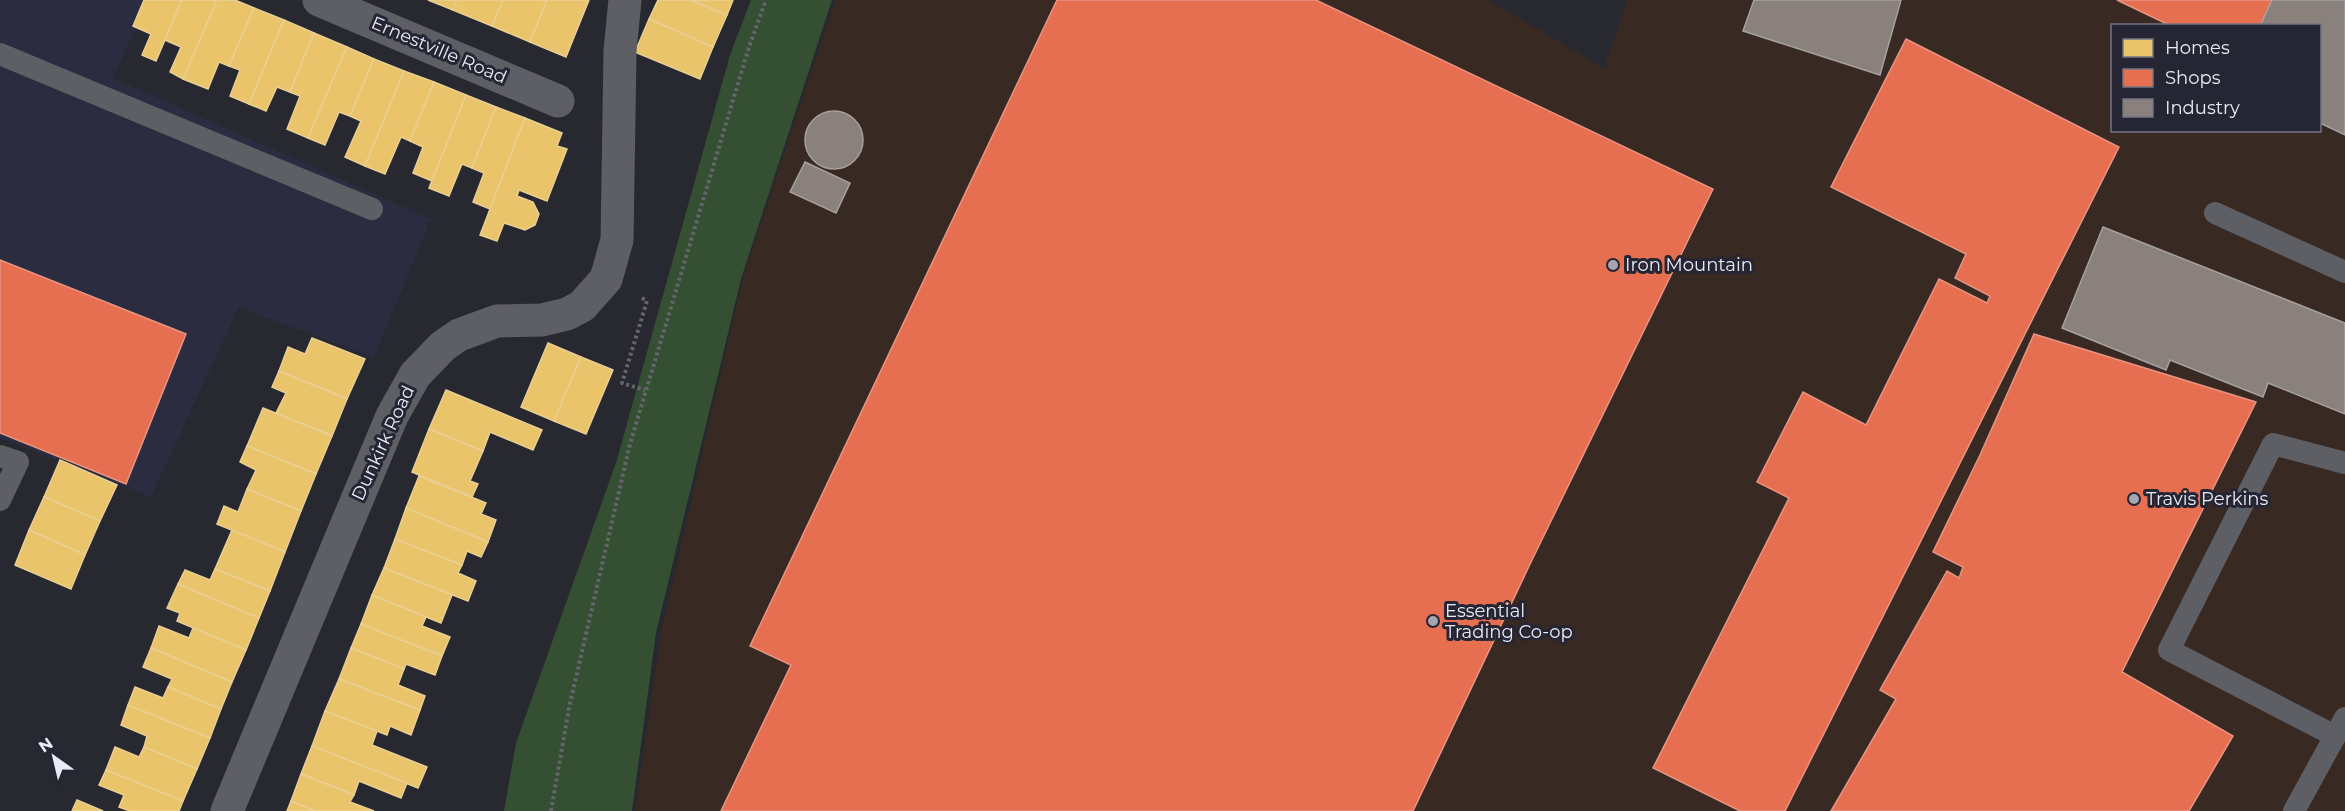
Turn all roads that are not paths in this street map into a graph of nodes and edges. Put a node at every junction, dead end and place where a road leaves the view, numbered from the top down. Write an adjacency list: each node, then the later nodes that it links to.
1 (319, 0): 4 (street, Ernestville Road)
2 (625, 0): 12 (street, Dunkirk Road)
3 (0, 54): 5 (lane)
4 (558, 100)
5 (372, 209)
6 (2215, 213): 7 (lane)
7 (2345, 272)
8 (0, 456): 10 (lane)
9 (2345, 463): 11 (lane)
10 (0, 500)
11 (2340, 727): 13 (lane)
12 (227, 811)
13 (2294, 811)

